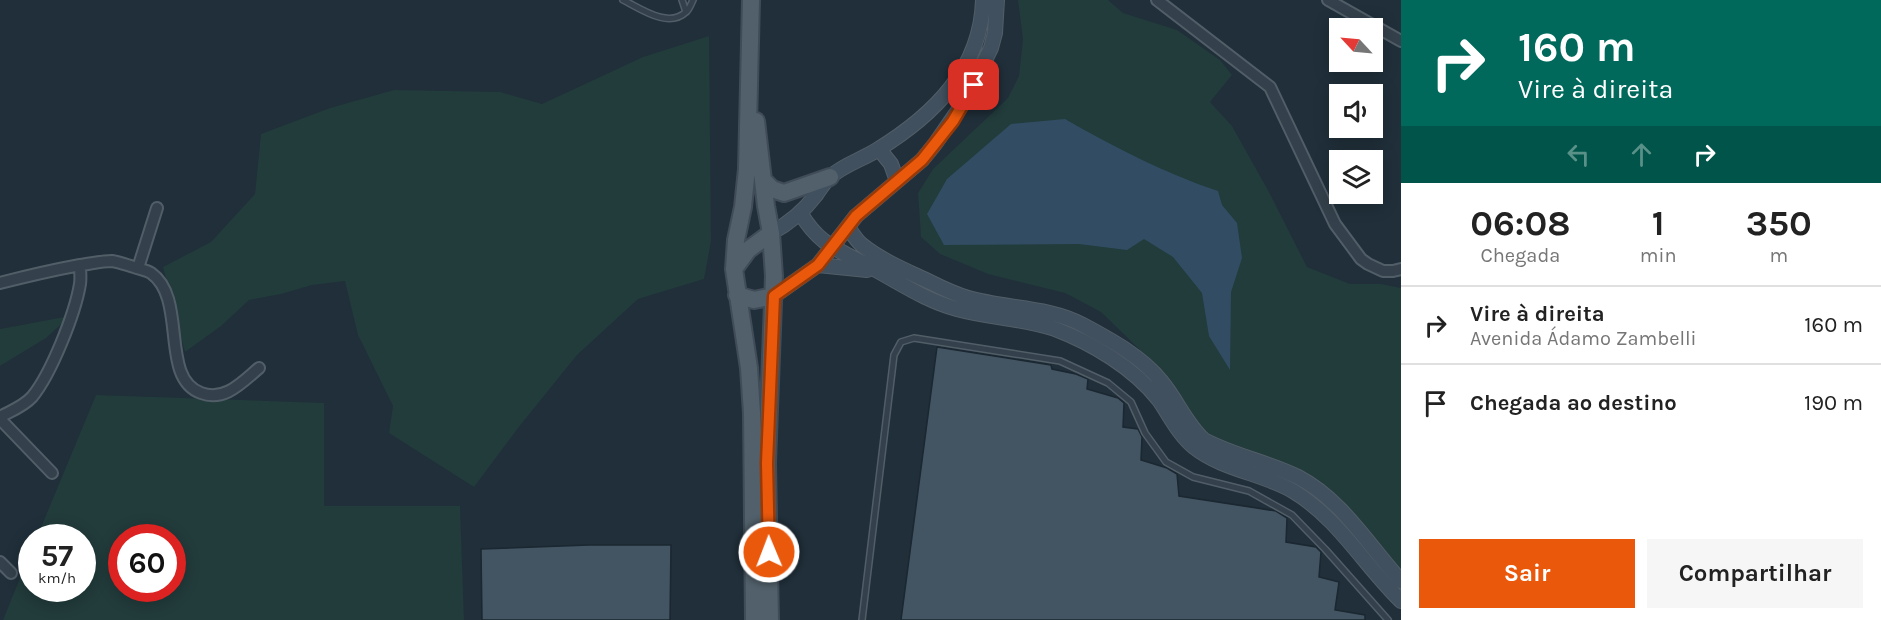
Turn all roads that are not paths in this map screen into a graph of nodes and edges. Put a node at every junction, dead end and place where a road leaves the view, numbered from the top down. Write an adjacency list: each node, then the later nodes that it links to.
1 (623, 0): 9 (lane)
2 (682, 0): 9 (lane)
3 (693, 0): 9 (lane)
4 (751, 0): 11 (main road)
5 (983, 0): 12 (street)
6 (997, 0): 15 (street)
7 (1156, 0): 25 (street)
8 (1328, 0): 10 (street)
9 (686, 12)
10 (1401, 41)
11 (750, 72): 14 (main road); 24 (main road)
12 (879, 149): 13 (street); 15 (street)
13 (830, 177): 14 (main road); 17 (street)
14 (763, 180): 19 (main road)
15 (897, 181): 18 (street)
16 (157, 208): 23 (street)
17 (801, 214): 19 (street); 20 (street)
18 (848, 227): 20 (street); 35 (street)
19 (771, 233): 24 (main road); 29 (main road)
20 (833, 247): 22 (street); 26 (street)
21 (80, 265): 23 (street); 27 (street); 31 (street)
22 (818, 265): 26 (street); 29 (street)
23 (138, 268): 30 (street)
24 (734, 269): 28 (main road)
25 (1401, 269)
26 (882, 273): 36 (street)
27 (0, 283)
28 (737, 295): 29 (main road); 37 (main road)
29 (774, 296): 38 (main road)
30 (260, 368)
31 (0, 418): 32 (street)
32 (52, 473)
33 (0, 562): 34 (street)
34 (11, 573)
35 (1401, 581)
36 (1401, 601)
37 (754, 620)
38 (770, 620)
39 (862, 620): 40 (lane)
40 (1388, 620)

